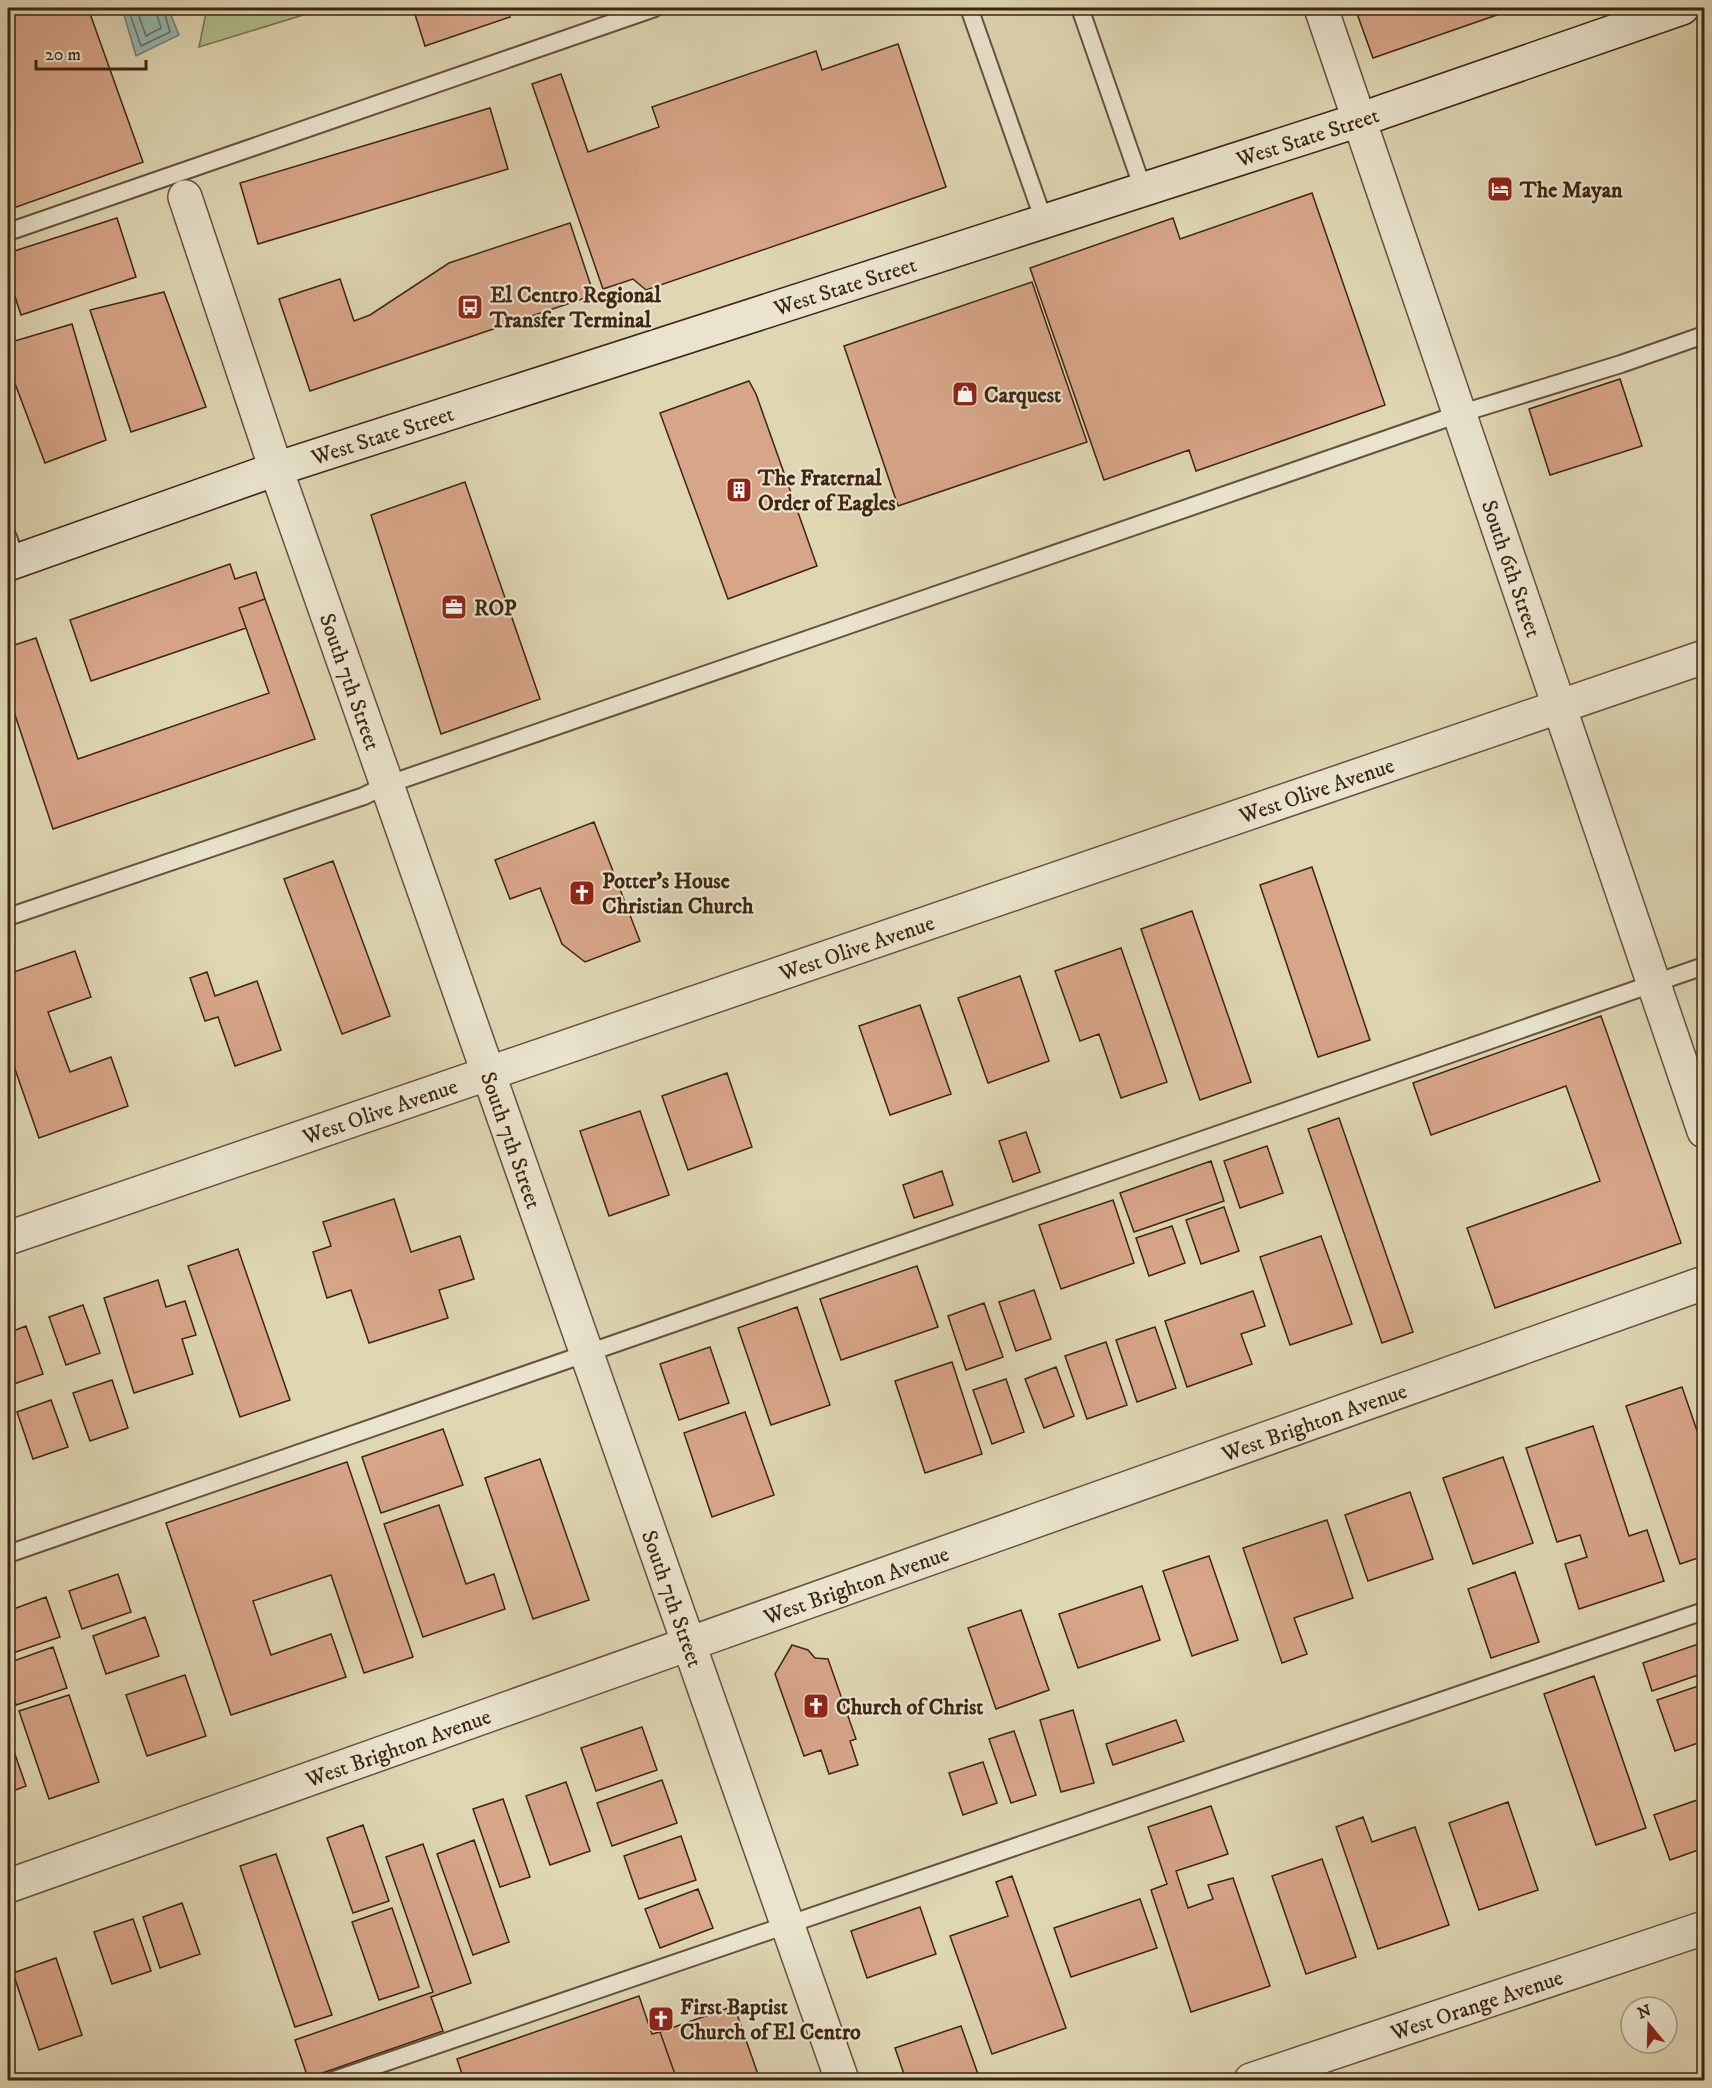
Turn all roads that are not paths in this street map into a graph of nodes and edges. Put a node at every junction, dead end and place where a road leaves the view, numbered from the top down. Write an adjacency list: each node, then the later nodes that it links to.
1 (655, 8): 10 (lane)
2 (969, 8): 9 (lane)
3 (1080, 8): 7 (lane)
4 (1321, 8): 6 (street, South 6th Street)
5 (1661, 11): 6 (street, West State Street)
6 (1359, 120): 7 (street, West State Street); 12 (street, South 6th Street)
7 (1143, 189): 9 (street, West State Street)
8 (185, 197): 13 (street, South 7th Street)
9 (1044, 221): 13 (street, West State Street)
10 (8, 232)
11 (1704, 335): 12 (lane)
12 (1459, 414): 16 (street, South 6th Street); 17 (lane)
13 (276, 469): 14 (street, West State Street); 17 (street, South 7th Street)
14 (10, 554)
15 (1704, 657): 16 (street, West Olive Avenue)
16 (1558, 706): 20 (street, South 6th Street); 21 (street, West Olive Avenue)
17 (386, 785): 18 (lane); 21 (street, South 7th Street)
18 (8, 917)
19 (1704, 966): 20 (lane)
20 (1654, 984): 22 (street, South 6th Street); 25 (lane)
21 (488, 1075): 23 (street, West Olive Avenue); 25 (street, South 7th Street)
22 (1704, 1131)
23 (8, 1238)
24 (1704, 1283): 28 (street, West Brighton Avenue)
25 (587, 1355): 26 (lane); 28 (street, South 7th Street)
26 (8, 1554)
27 (1704, 1611): 30 (lane)
28 (689, 1644): 29 (street, West Brighton Avenue); 30 (street, South 7th Street)
29 (8, 1886)
30 (787, 1923): 32 (lane); 33 (street, South 7th Street)
31 (1704, 1928): 34 (street, West Orange Avenue)
32 (334, 2080)
33 (842, 2080)
34 (1251, 2080)

